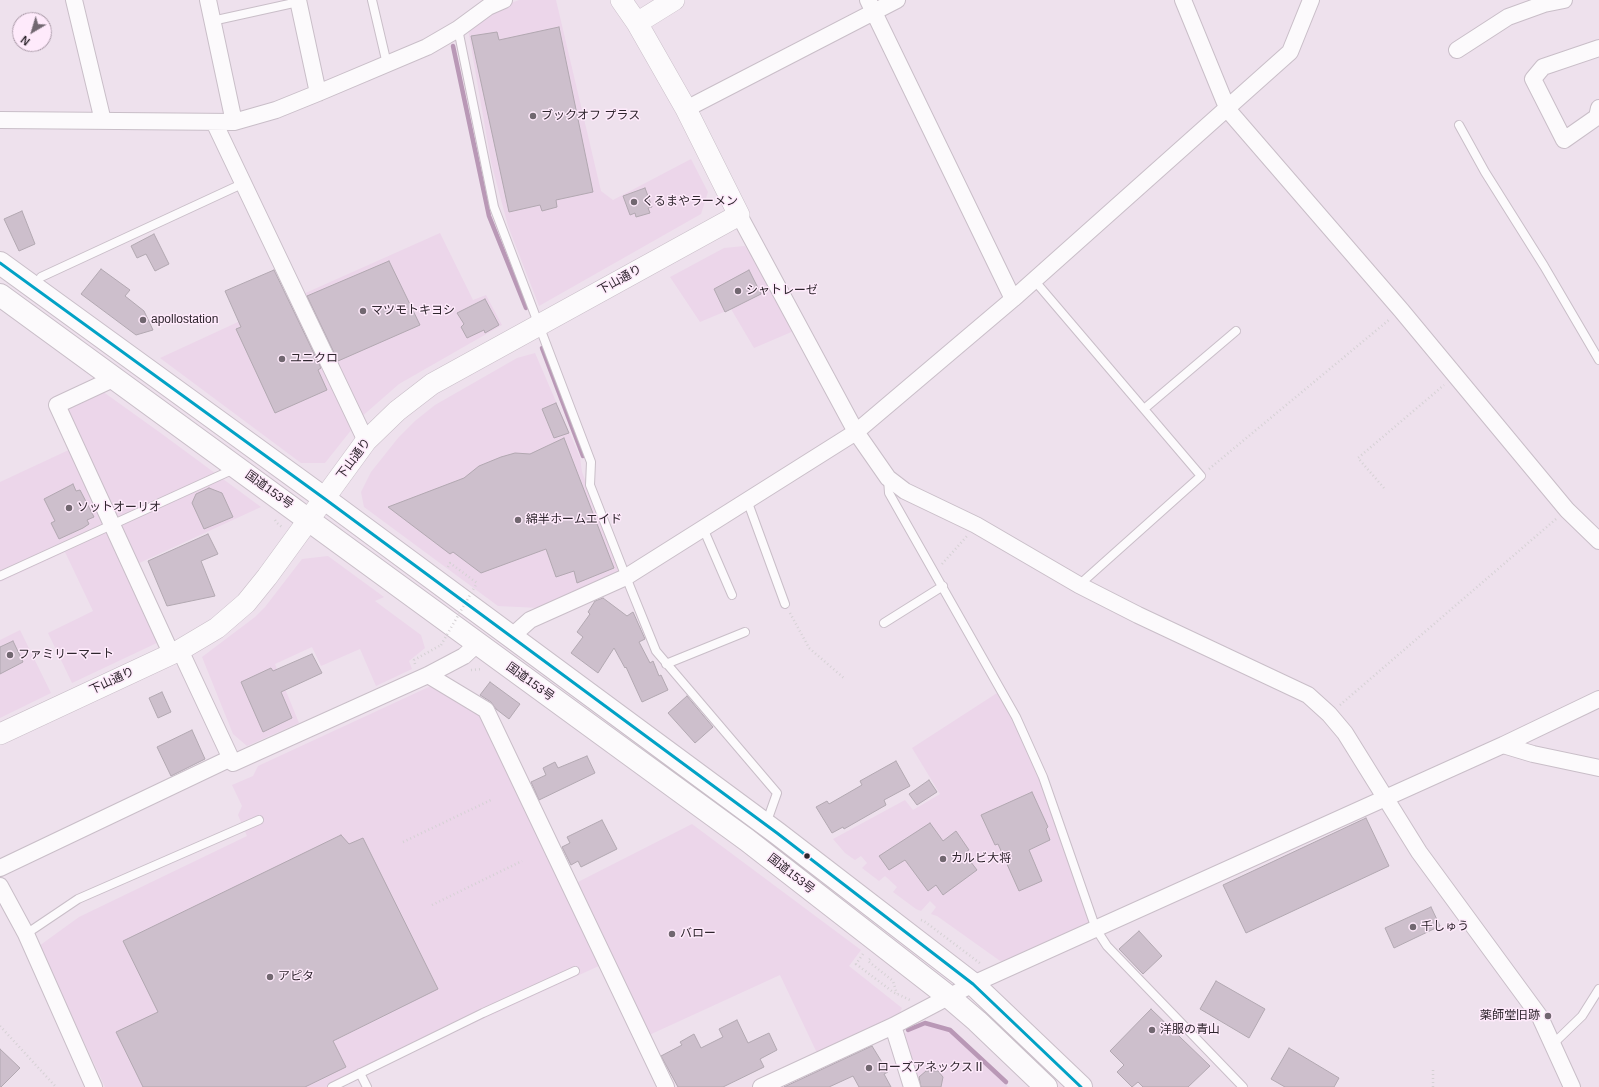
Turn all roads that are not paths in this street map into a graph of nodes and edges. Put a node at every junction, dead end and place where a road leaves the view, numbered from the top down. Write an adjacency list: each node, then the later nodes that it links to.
1 (74, 0): 25 (street)
2 (208, 0): 14 (street)
3 (372, 0): 19 (lane)
4 (504, 0): 11 (street)
5 (621, 0): 15 (street)
6 (674, 0): 15 (street)
7 (896, 0): 13 (street)
8 (1183, 0): 23 (street)
9 (1564, 0): 18 (street)
10 (298, 1): 14 (lane); 20 (street)
11 (485, 4): 16 (street)
12 (1308, 4): 23 (street)
13 (871, 6): 22 (street); 35 (street)
14 (212, 21): 27 (street)
15 (637, 23): 22 (street)
16 (458, 29): 19 (street); 36 (lane)
17 (1599, 48): 21 (street)
18 (1457, 50)
19 (387, 64): 20 (street)
20 (318, 93): 27 (street)
21 (1599, 108)
22 (686, 109): 30 (street)
23 (1228, 110): 33 (street); 50 (street)
24 (0, 120): 25 (street)
25 (103, 121): 26 (street)
26 (214, 122): 27 (street); 29 (street)
27 (234, 122)
28 (1459, 125): 38 (lane)
29 (244, 183): 32 (lane); 42 (street)
30 (739, 215): 36 (street, 下山通り); 41 (street)
31 (0, 263): 45 (highway, 国道153号)
32 (41, 277)
33 (1034, 280): 35 (street); 40 (lane)
34 (0, 295): 39 (highway, 国道153号)
35 (1013, 299): 41 (street)
36 (538, 325): 42 (street, 下山通り); 52 (lane)
37 (1236, 331): 40 (lane)
38 (1599, 360)
39 (115, 378): 43 (highway, 国道153号); 48 (street)
40 (1144, 409): 53 (lane)
41 (856, 432): 44 (street); 46 (street)
42 (366, 441): 45 (street, 下山通り)
43 (237, 467): 47 (highway, 国道153号); 48 (lane)
44 (888, 478): 53 (street); 54 (lane)
45 (325, 498): 47 (street, 下山通り); 59 (highway, 国道153号)
46 (747, 500): 49 (street); 56 (lane)
47 (310, 520): 60 (highway, 国道153号); 61 (street, 下山通り)
48 (112, 524): 51 (lane); 61 (street)
49 (703, 528): 52 (street); 55 (lane)
50 (1599, 541)
51 (0, 576)
52 (626, 577): 59 (street); 62 (lane)
53 (1079, 585): 69 (street)
54 (943, 586): 57 (lane); 74 (lane)
55 (732, 595)
56 (785, 604)
57 (884, 623)
58 (745, 632): 62 (lane)
59 (511, 637): 71 (highway, 国道153号)
60 (477, 644): 63 (street); 79 (highway, 国道153号)
61 (175, 652): 65 (street, 下山通り); 67 (street)
62 (666, 664): 71 (lane)
63 (428, 675): 67 (street); 86 (street)
64 (1599, 699): 66 (street)
65 (0, 734)
66 (1503, 745): 68 (street); 69 (street)
67 (231, 758): 72 (street)
68 (1599, 768)
69 (1385, 797): 74 (street); 81 (street)
70 (259, 820): 75 (lane)
71 (766, 825): 77 (highway, 国道153号)
72 (0, 868)
73 (0, 886): 75 (street)
74 (1096, 929): 77 (street); 91 (lane)
75 (26, 934): 83 (street)
76 (575, 971): 82 (lane)
77 (973, 984): 79 (street); 90 (highway, 国道153号)
78 (1599, 989): 81 (lane)
79 (949, 997): 80 (street); 89 (highway, 国道153号)
80 (893, 1026): 87 (street); 88 (street)
81 (1553, 1044): 92 (street)
82 (360, 1073): 84 (lane); 85 (lane)
83 (94, 1087)
84 (332, 1087)
85 (367, 1087)
86 (666, 1087)
87 (761, 1087)
88 (912, 1087)
89 (1046, 1087)
90 (1081, 1087)
91 (1243, 1087)
92 (1572, 1087)

